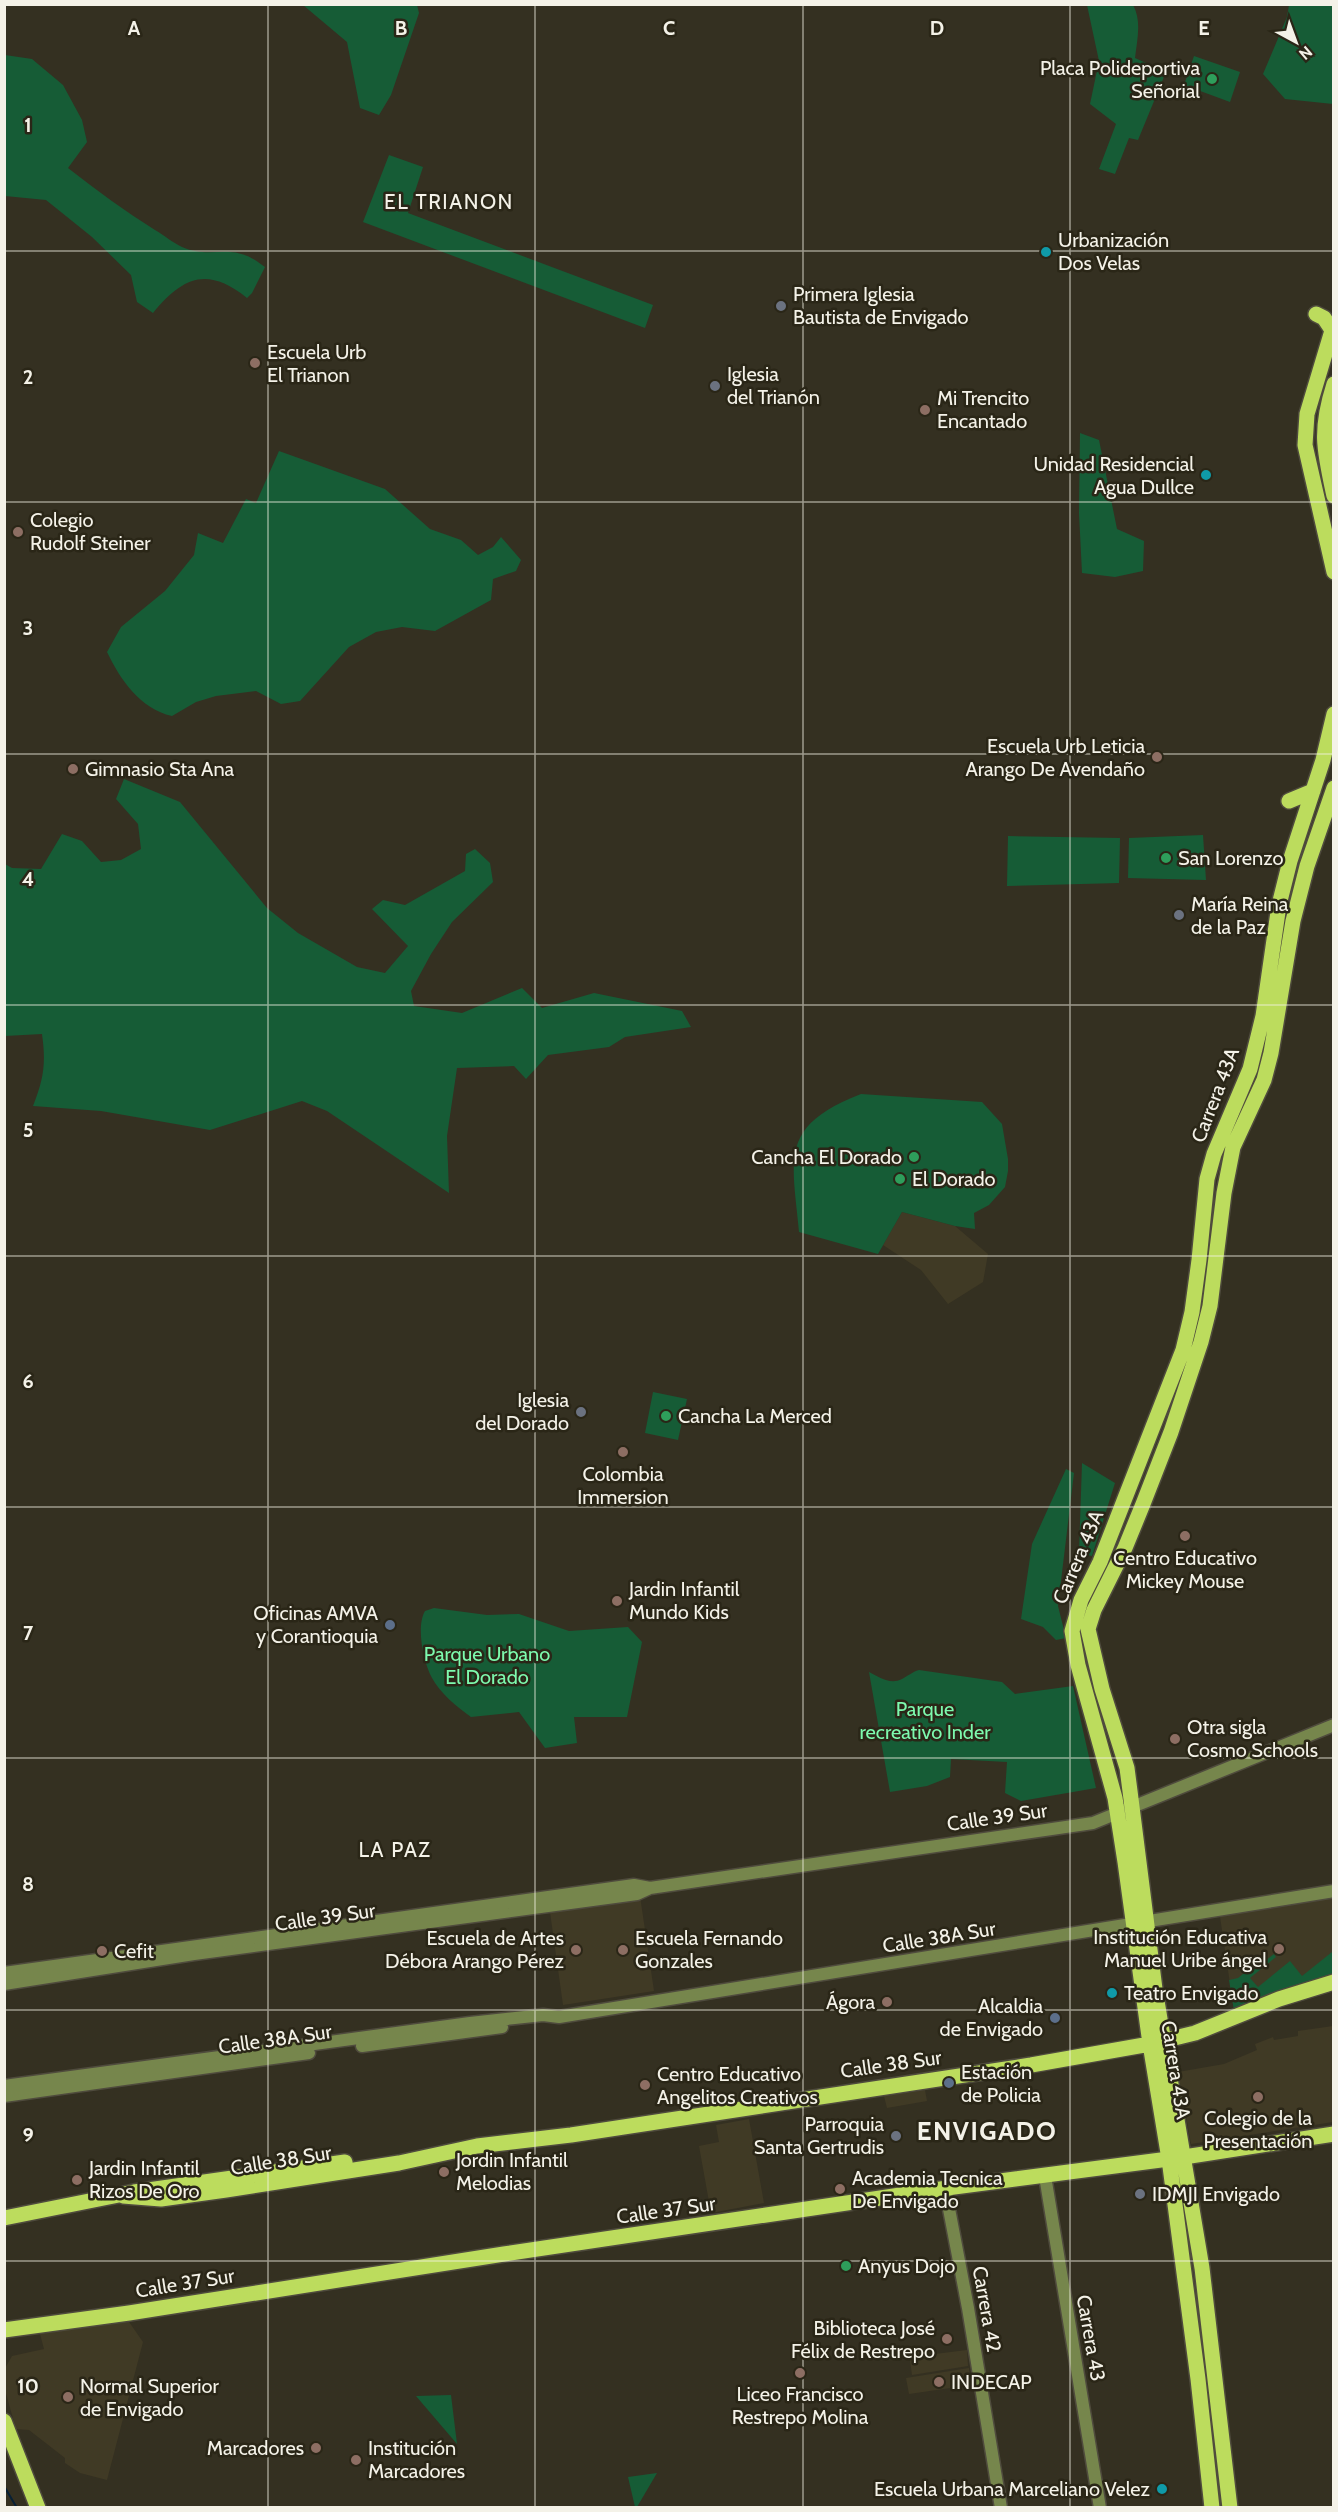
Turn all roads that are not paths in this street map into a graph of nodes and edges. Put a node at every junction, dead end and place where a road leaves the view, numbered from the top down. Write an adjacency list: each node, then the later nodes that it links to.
1 (1316, 314): 2 (main road)
2 (1333, 327): 5 (main road)
3 (1334, 384): 4 (main road)
4 (1334, 496)
5 (1334, 572)
6 (1334, 714): 8 (main road, Carrera 43A)
7 (1334, 788): 11 (main road, Carrera 43A)
8 (1313, 791): 9 (main road); 12 (main road, Carrera 43A)
9 (1289, 801)
10 (1334, 1725): 11 (street, Calle 39 Sur)
11 (1132, 1805): 12 (street, Calle 39 Sur); 15 (main road, Carrera 43A)
12 (1117, 1812): 13 (street, Calle 39 Sur); 15 (main road, Carrera 43A)
13 (650, 1888): 16 (street, Calle 39 Sur); 18 (street, Calle 39 Sur)
14 (1334, 1891): 15 (street, Calle 38A Sur)
15 (1141, 1924): 19 (street, Calle 38A Sur); 20 (main road, Carrera 43A)
16 (4, 1973)
17 (1334, 1982): 20 (main road, Calle 38 Sur)
18 (4, 1984)
19 (550, 2017): 21 (street, Calle 38A Sur); 22 (street, Calle 38A Sur)
20 (1157, 2043): 24 (main road, Carrera 43A); 27 (main road, Calle 38 Sur)
21 (4, 2086)
22 (4, 2096)
23 (1334, 2133): 24 (main road, Calle 37 Sur)
24 (1177, 2158): 25 (main road, Calle 37 Sur); 33 (main road, Carrera 43A); 34 (main road, Carrera 43A)
25 (1045, 2176): 26 (main road, Calle 37 Sur); 32 (street, Carrera 43)
26 (945, 2188): 28 (main road, Calle 37 Sur); 31 (street, Carrera 42)
27 (4, 2218)
28 (4, 2330)
29 (4, 2421): 30 (main road)
30 (38, 2508)
31 (1001, 2508)
32 (1100, 2508)
33 (1212, 2508)
34 (1230, 2508)

